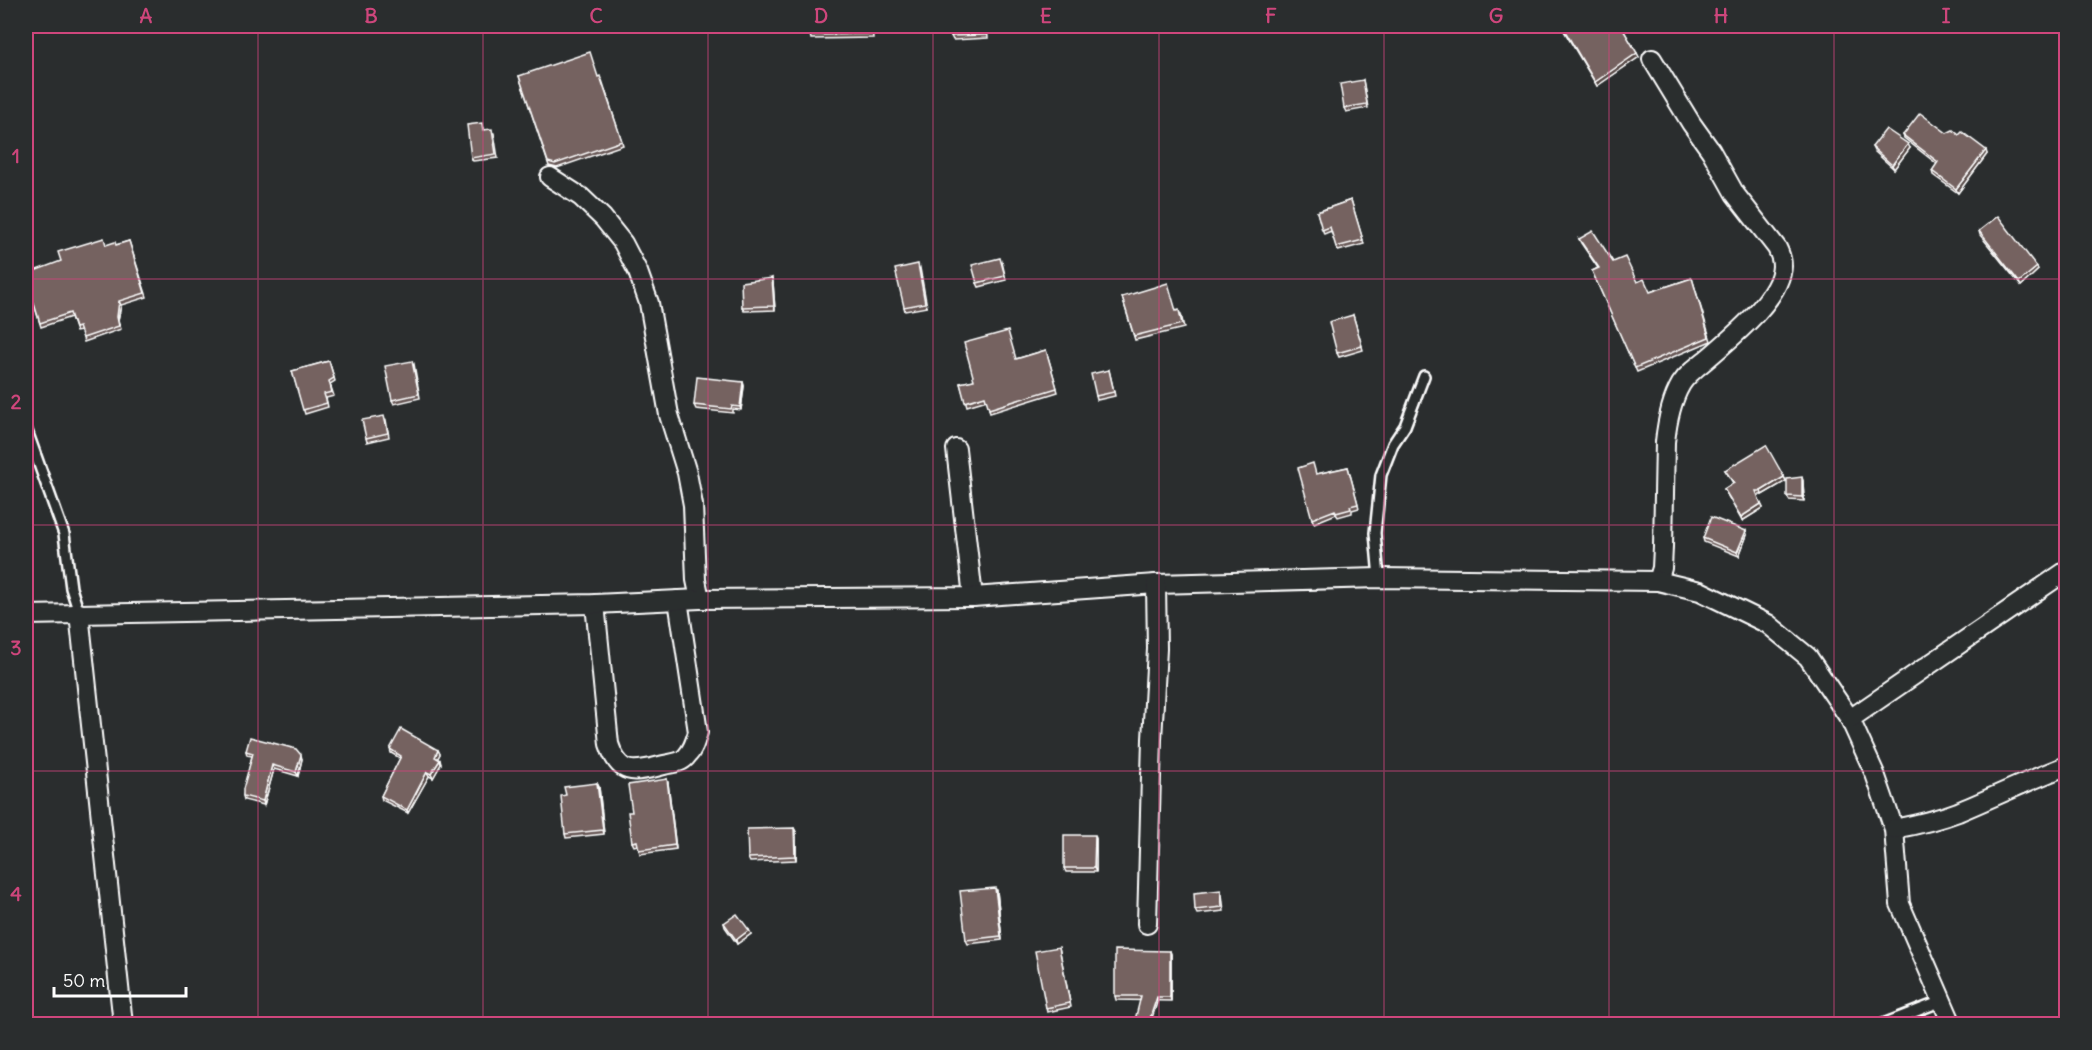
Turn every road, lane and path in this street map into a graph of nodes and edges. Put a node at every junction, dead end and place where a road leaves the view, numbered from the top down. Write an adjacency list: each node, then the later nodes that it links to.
1 (1652, 59): 8 (street)
2 (550, 177): 11 (street)
3 (1424, 376): 7 (lane)
4 (26, 428): 14 (lane)
5 (956, 449): 10 (street)
6 (2067, 572): 16 (street)
7 (1379, 578): 8 (street); 9 (street)
8 (1658, 581): 16 (street)
9 (1155, 584): 10 (street); 19 (street)
10 (973, 597): 11 (street)
11 (700, 599): 12 (street)
12 (678, 600): 13 (street); 13 (street)
13 (595, 604): 14 (street)
14 (79, 612): 15 (street); 21 (street)
15 (26, 615)
16 (1850, 719): 18 (street)
17 (2067, 766): 18 (street)
18 (1894, 829): 20 (street)
19 (1147, 924)
20 (1942, 1001): 22 (lane); 23 (street)
21 (123, 1024)
22 (1883, 1024)
23 (1952, 1024)

